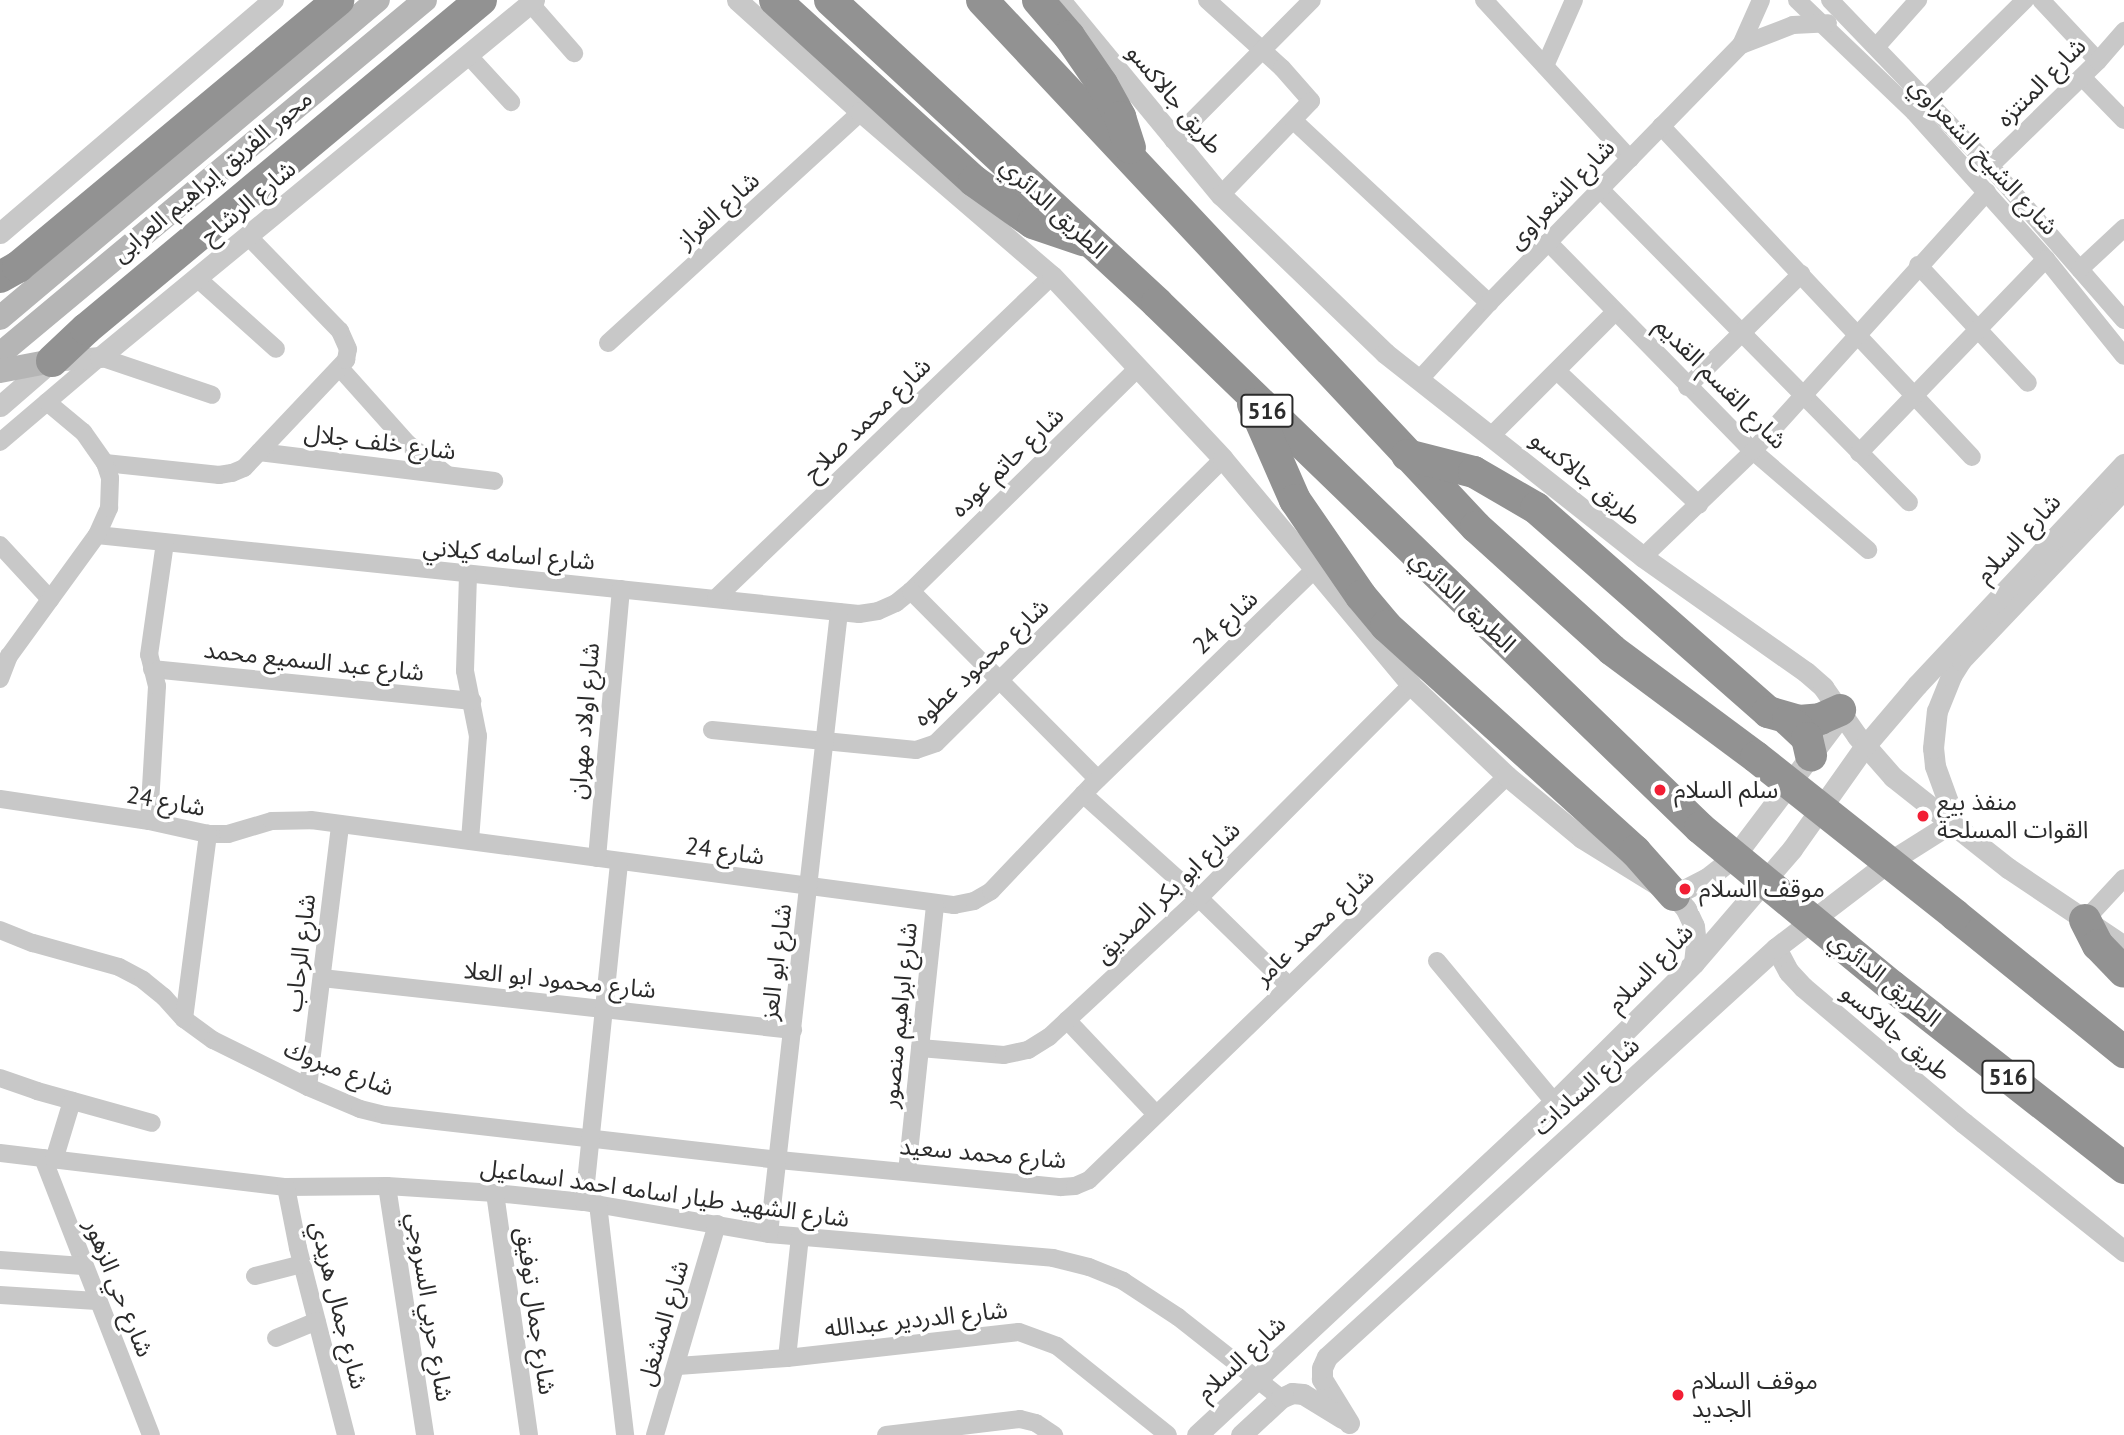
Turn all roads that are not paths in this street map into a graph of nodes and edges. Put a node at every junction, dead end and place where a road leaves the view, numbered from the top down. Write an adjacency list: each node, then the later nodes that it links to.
1 (273, 0): 48 (street)
2 (338, 0): 57 (highway)
3 (378, 0): 61 (main road, محور الفريق إبراهيم العرابى)
4 (425, 0): 68 (main road, محور الفريق إبراهيم العرابى)
5 (481, 0): 71 (highway)
6 (737, 0): 36 (street)
7 (775, 0): 50 (highway)
8 (830, 0): 50 (highway, الطريق الدائري / 516)
9 (982, 0): 42 (highway)
10 (1038, 0): 42 (highway)
11 (1060, 0): 40 (street, طريق جالاكسو)
12 (1207, 0): 28 (street)
13 (1312, 0): 28 (street)
14 (1484, 0): 32 (street)
15 (1574, 0): 32 (street)
16 (1761, 0): 26 (street, شارع الشعراوى)
17 (1797, 0): 23 (street, شارع الشيخ الشعراوي)
18 (1830, 0): 24 (street, شارع الشيخ الشعراوي)
19 (1918, 0): 27 (street)
20 (2025, 0): 34 (street)
21 (2041, 0): 31 (street)
22 (532, 2): 29 (street); 30 (street, شارع الرشاح)
23 (1821, 22): 24 (street, شارع الشعراوى); 26 (street, شارع الشعراوى); 45 (street, شارع الشيخ الشعراوي)
24 (1854, 25): 27 (street, شارع الشيخ الشعراوي)
25 (2124, 31): 31 (street, شارع المنتزه)
26 (1741, 45): 39 (street, شارع الشعراوى)
27 (1877, 46): 34 (street, شارع الشيخ الشعراوي)
28 (1262, 51): 37 (street); 40 (street)
29 (574, 53)
30 (468, 55): 35 (street); 49 (street, شارع الرشاح)
31 (2098, 61): 33 (street, شارع المنتزه)
32 (1545, 66): 41 (street)
33 (2082, 77): 38 (street); 43 (street, شارع المنتزه)
34 (1927, 97): 43 (street, شارع الشيخ الشعراوي)
35 (511, 102)
36 (861, 112): 56 (street); 66 (street, شارع الغراز)
37 (1294, 121): 46 (street); 59 (street)
38 (2124, 121)
39 (1661, 127): 41 (street, شارع الشعراوى); 55 (street)
40 (1173, 140): 46 (street, طريق جالاكسو)
41 (1630, 159): 44 (street, شارع الشعراوى)
42 (1135, 161): 90 (highway)
43 (1990, 166): 54 (street, شارع الشيخ الشعراوي)
44 (1600, 189): 51 (street, شارع الشعراوى); 64 (street)
45 (1987, 192): 52 (street, شارع الشيخ الشعراوي); 53 (street)
46 (1221, 195): 76 (street, طريق جالاكسو)
47 (2124, 228): 54 (street)
48 (0, 233)
49 (248, 236): 58 (street, شارع الرشاح); 72 (street)
50 (1091, 242): 79 (highway, الطريق الدائري / 516)
51 (1548, 242): 59 (street, شارع الشعراوى); 60 (street, شارع القسم القديم)
52 (2046, 259): 63 (street); 69 (street, شارع الشيخ الشعراوي)
53 (1918, 265): 63 (street); 65 (street)
54 (2080, 269): 62 (street, شارع الشيخ الشعراوي)
55 (1801, 274): 64 (street); 65 (street)
56 (1052, 276): 73 (street); 110 (street, شارع محمد صلاح)
57 (0, 278)
58 (197, 278): 67 (street); 70 (street, شارع الرشاح)
59 (1489, 303): 76 (street, شارع الشعراوى)
60 (1615, 312): 75 (street); 78 (street, شارع القسم القديم)
61 (0, 318)
62 (2124, 320)
63 (1979, 330): 77 (street); 82 (street)
64 (1741, 332): 78 (street); 81 (street)
65 (1858, 333): 81 (street); 82 (street)
66 (608, 344)
67 (276, 349)
68 (0, 354)
69 (2124, 356)
70 (100, 357): 71 (street); 80 (street); 83 (street, شارع الرشاح)
71 (52, 361): 74 (main road); 84 (street)
72 (340, 368): 88 (street); 95 (street)
73 (1137, 369): 92 (street); 108 (street, شارع حاتم عوده)
74 (0, 371)
75 (1557, 371): 85 (street); 99 (street)
76 (1420, 379): 85 (street, طريق جالاكسو)
77 (2028, 383)
78 (1687, 387): 87 (street, شارع القسم القديم)
79 (1249, 393): 137 (highway); 165 (highway, الطريق الدائري / 516, bridge)
80 (212, 395)
81 (1803, 395): 87 (street); 89 (street)
82 (1915, 395): 89 (street); 91 (street)
83 (47, 402): 86 (street, شارع الرشاح); 93 (street)
84 (0, 405)
85 (1491, 436): 104 (street, طريق جالاكسو)
86 (0, 442)
87 (1753, 451): 99 (street); 103 (street, شارع القسم القديم)
88 (259, 452): 93 (street); 95 (street, شارع خلف جلال)
89 (1859, 453): 98 (street)
90 (1407, 455): 119 (highway); 154 (highway, bridge)
91 (1972, 457)
92 (1223, 460): 105 (street); 115 (street, شارع محمود عطوه)
93 (105, 463): 100 (street)
94 (2124, 464): 122 (street, شارع السلام)
95 (447, 475): 96 (street, شارع خلف جلال)
96 (494, 481)
97 (2124, 489): 129 (street, شارع السلام)
98 (1909, 502)
99 (1699, 505): 104 (street)
100 (96, 535): 101 (street, شارع اسامه كيلاني); 109 (street)
101 (165, 543): 106 (street, شارع اسامه كيلاني); 113 (street)
102 (0, 545): 109 (street)
103 (1868, 550)
104 (1643, 557): 118 (street, طريق جالاكسو)
105 (1315, 569): 116 (street); 125 (street, شارع 24)
106 (468, 575): 107 (street, شارع اسامه كيلاني); 117 (street)
107 (621, 589): 110 (street, شارع اسامه كيلاني); 133 (street, شارع اولاد مهران)
108 (911, 591): 111 (street, شارع اسامه كيلاني); 115 (street)
109 (50, 598): 112 (street)
110 (716, 598): 111 (street, شارع اسامه كيلاني)
111 (839, 612): 121 (street, شارع ابو العز)
112 (4, 651): 114 (street)
113 (152, 668): 117 (street, شارع عبد السميع محمد); 128 (street)
114 (0, 679)
115 (999, 682): 121 (street, شارع محمود عطوه); 125 (street)
116 (1411, 685): 124 (street); 138 (street, شارع ابو بكر الصديق)
117 (472, 701): 132 (street)
118 (1841, 712): 119 (highway); 122 (street, طريق جالاكسو); 123 (street)
119 (1788, 720): 123 (highway)
120 (712, 730): 121 (street, شارع محمود عطوه)
121 (826, 741): 136 (street, شارع ابو العز)
122 (1865, 746): 129 (street, طريق جالاكسو); 145 (street, شارع السلام)
123 (1811, 756): 137 (street)
124 (1507, 775): 137 (street); 148 (street, شارع محمد عامر)
125 (1098, 779): 126 (street, شارع 24)
126 (1083, 794): 138 (street); 139 (street, شارع 24)
127 (0, 799): 128 (street, شارع 24)
128 (149, 821): 131 (street, شارع 24)
129 (1951, 823): 140 (street, طريق جالاكسو); 143 (street, شارع السادات)
130 (340, 825): 131 (street, شارع 24); 132 (street, شارع 24); 147 (street, شارع الرحاب)
131 (208, 834): 150 (street)
132 (470, 841): 133 (street, شارع 24)
133 (597, 858): 134 (street, شارع 24)
134 (619, 862): 136 (street, شارع 24); 149 (street)
135 (2124, 878): 140 (street)
136 (809, 887): 139 (street, شارع 24); 152 (street, شارع ابو العز)
137 (1674, 895): 145 (street)
138 (1199, 898): 148 (street); 151 (street, شارع ابو بكر الصديق)
139 (935, 904): 153 (street, شارع ابراهيم منصور)
140 (2084, 920): 142 (street, طريق جالاكسو); 146 (highway)
141 (0, 930): 150 (street, شارع مبروك)
142 (2124, 946)
143 (1776, 948): 175 (street, طريق جالاكسو); 180 (street, شارع السادات)
144 (1437, 961): 158 (street)
145 (1694, 963): 158 (street, شارع السلام)
146 (2124, 972)
147 (322, 978): 149 (street, شارع محمود ابو العلا); 156 (street, شارع الرحاب)
148 (1288, 985): 159 (street, شارع محمد عامر)
149 (605, 1009): 152 (street, شارع محمود ابو العلا); 161 (street)
150 (184, 1019): 156 (street, شارع مبروك)
151 (1067, 1020): 153 (street, شارع ابو بكر الصديق); 159 (street)
152 (793, 1030): 164 (street, شارع ابو العز)
153 (920, 1048): 166 (street, شارع ابراهيم منصور)
154 (2124, 1052)
155 (0, 1078): 157 (street)
156 (308, 1087): 161 (street, شارع مبروك)
157 (72, 1101): 160 (street); 163 (street)
158 (1554, 1102): 173 (street, شارع السلام)
159 (1156, 1114): 166 (street, شارع محمد سعيد)
160 (152, 1123)
161 (591, 1138): 164 (street, شارع مبروك); 170 (street)
162 (0, 1153): 163 (street, شارع الشهيد طيار اسامه احمد اسماعيل)
163 (48, 1159): 168 (street, شارع الشهيد طيار اسامه احمد اسماعيل); 178 (street, شارع حي الزهور)
164 (779, 1160): 166 (street, شارع محمد سعيد); 172 (street, شارع ابو العز)
165 (2124, 1168)
166 (907, 1172)
167 (387, 1186): 168 (street, شارع الشهيد طيار اسامه احمد اسماعيل); 169 (street, شارع الشهيد طيار اسامه احمد اسماعيل); 193 (street, شارع حربي السروجي)
168 (286, 1187): 177 (street, شارع جمال هريدي)
169 (495, 1193): 170 (street, شارع الشهيد طيار اسامه احمد اسماعيل); 194 (street, شارع جمال توفيق)
170 (591, 1203): 171 (street, شارع الشهيد طيار اسامه احمد اسماعيل); 195 (street)
171 (717, 1224): 172 (street, شارع الشهيد طيار اسامه احمد اسماعيل); 186 (street, شارع المشغل)
172 (769, 1234): 174 (street, شارع الشهيد طيار اسامه احمد اسماعيل)
173 (1413, 1235): 180 (street); 187 (street, شارع السلام)
174 (800, 1237): 185 (street); 187 (street, شارع الشهيد طيار اسامه احمد اسماعيل)
175 (2124, 1251)
176 (0, 1260): 178 (street)
177 (302, 1264): 179 (street); 183 (street, شارع جمال هريدي)
178 (83, 1266): 182 (street, شارع حي الزهور)
179 (255, 1276)
180 (1397, 1293): 190 (street, شارع السادات)
181 (0, 1295): 182 (street)
182 (97, 1301): 191 (street, شارع حي الزهور)
183 (317, 1321): 184 (street); 192 (street, شارع جمال هريدي)
184 (275, 1338)
185 (787, 1358): 186 (street, شارع الدردير عبدالله); 199 (street, شارع الدردير عبدالله)
186 (678, 1366): 196 (street, شارع المشغل)
187 (1258, 1379): 188 (street, شارع الشهيد طيار اسامه احمد اسماعيل); 200 (street, شارع السلام)
188 (1281, 1398): 190 (street); 201 (street)
189 (1004, 1428): 197 (street); 198 (street)
190 (1355, 1429)
191 (151, 1435)
192 (346, 1435)
193 (425, 1435)
194 (529, 1435)
195 (625, 1435)
196 (655, 1435)
197 (887, 1435)
198 (1054, 1435)
199 (1168, 1435)
200 (1197, 1435)
201 (1241, 1435)

